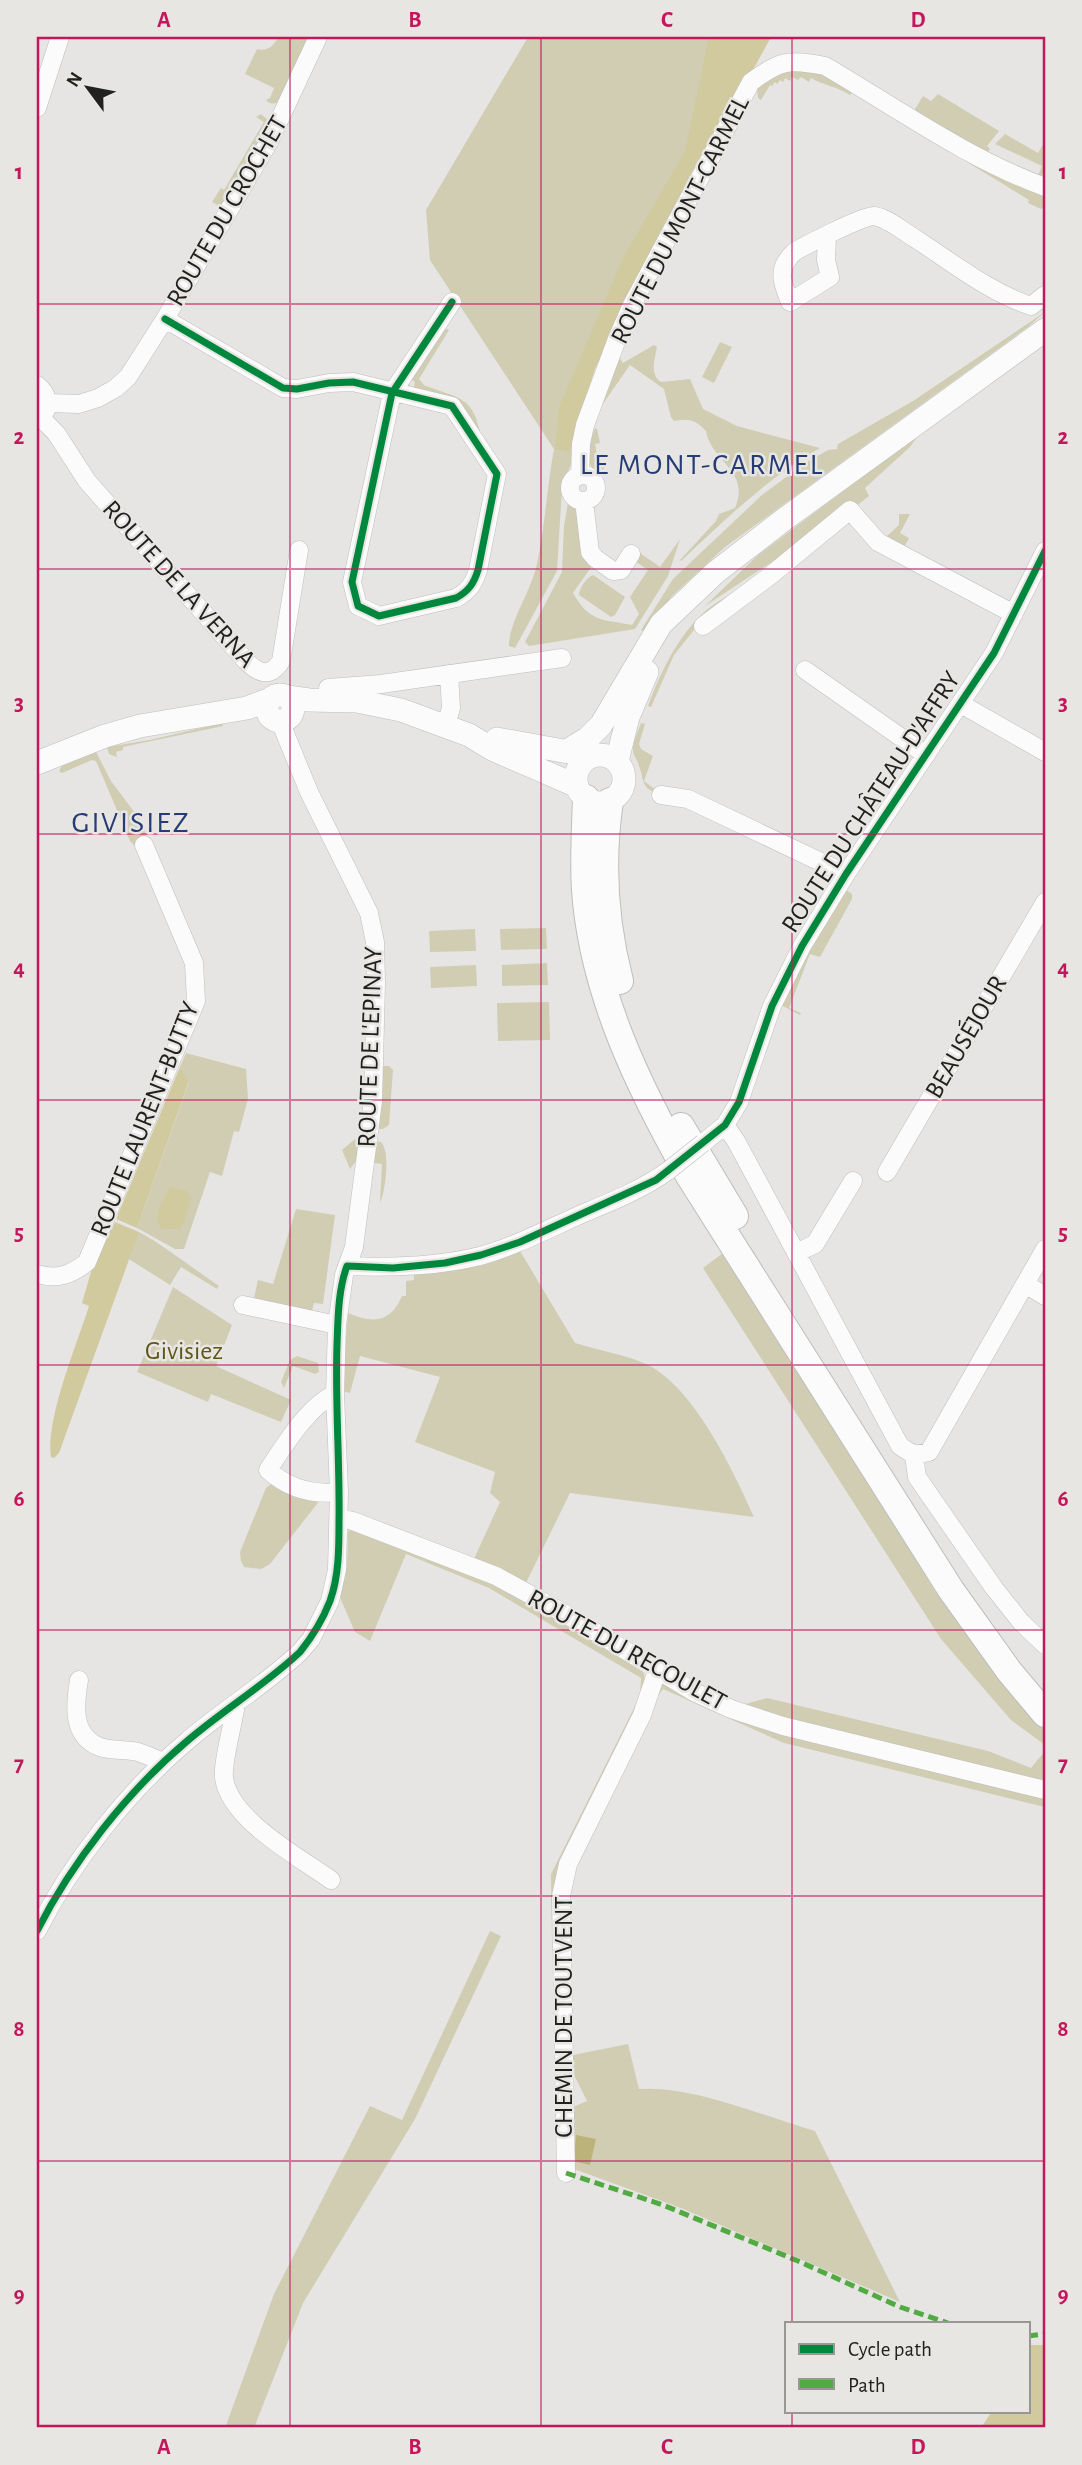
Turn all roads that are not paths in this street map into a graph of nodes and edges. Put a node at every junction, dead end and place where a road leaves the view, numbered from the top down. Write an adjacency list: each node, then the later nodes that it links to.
1 (60, 37): 3 (street)
2 (318, 37): 8 (street, ROUTE DU CROCHET)
3 (37, 108)
4 (1045, 187): 15 (street, ROUTE DU MONT-CARMEL)
5 (827, 236): 6 (street)
6 (1045, 295)
7 (452, 302): 11 (street)
8 (166, 320): 11 (street); 12 (street, ROUTE DU CROCHET)
9 (1045, 330): 16 (main road)
10 (37, 385): 12 (street)
11 (392, 393): 11 (street)
12 (42, 414): 13 (street, ROUTE DE LA VERNA)
13 (299, 550)
14 (1045, 551): 17 (street, ROUTE DU CHÂTEAU-D'AFFRY)
15 (631, 554)
16 (716, 572): 22 (main road); 30 (main road)
17 (1014, 614): 18 (street); 24 (street, ROUTE DU CHÂTEAU-D'AFFRY)
18 (703, 626)
19 (562, 658): 21 (street)
20 (805, 670): 29 (street)
21 (449, 674): 23 (street); 25 (street)
22 (628, 680): 27 (main road); 30 (main road)
23 (291, 704): 25 (main road); 31 (main road); 42 (street, ROUTE DE L'EPINAY)
24 (961, 704): 28 (street); 29 (street, ROUTE DU CHÂTEAU-D'AFFRY)
25 (446, 725): 26 (main road)
26 (470, 735): 27 (main road); 32 (main road)
27 (567, 751): 30 (main road)
28 (1045, 752)
29 (926, 755): 35 (street, ROUTE DU CHÂTEAU-D'AFFRY)
30 (602, 758): 32 (main road); 32 (main road)
31 (37, 763)
32 (591, 795): 55 (highway); 57 (highway)
33 (661, 795): 35 (street)
34 (144, 845): 43 (street, ROUTE LAURENT-BUTTY)
35 (846, 874): 37 (street, ROUTE DU CHÂTEAU-D'AFFRY)
36 (1045, 902): 38 (street, BEAUSÉJOUR)
37 (725, 1125): 41 (street); 42 (street, ROUTE DU CHÂTEAU-D'AFFRY, bridge)
38 (887, 1172)
39 (853, 1181): 41 (street)
40 (1045, 1249): 44 (street)
41 (796, 1253): 49 (street)
42 (347, 1266): 47 (street, ROUTE DE L'EPINAY)
43 (37, 1274)
44 (1025, 1284): 45 (street); 49 (street)
45 (1045, 1296)
46 (243, 1305): 47 (street)
47 (337, 1325): 48 (street, ROUTE DE L'EPINAY)
48 (335, 1394): 50 (street); 50 (street)
49 (914, 1455): 52 (street)
50 (339, 1492): 51 (street)
51 (339, 1518): 53 (street, ROUTE DU RECOULET); 56 (street)
52 (1045, 1645)
53 (657, 1671): 59 (street, ROUTE DU RECOULET); 62 (street, CHEMIN DE TOUTVENT)
54 (79, 1680): 58 (street)
55 (1045, 1688)
56 (236, 1703): 58 (street); 60 (street)
57 (1045, 1714)
58 (164, 1762): 61 (street)
59 (1045, 1790)
60 (331, 1880)
61 (37, 1931)
62 (566, 2173)

